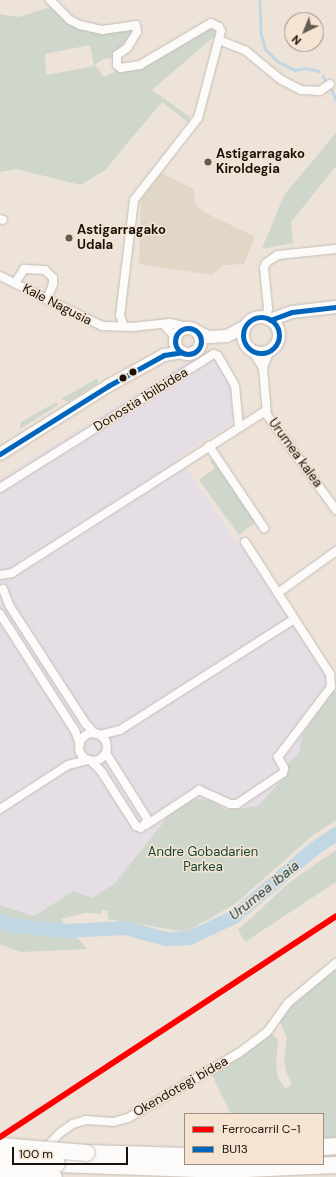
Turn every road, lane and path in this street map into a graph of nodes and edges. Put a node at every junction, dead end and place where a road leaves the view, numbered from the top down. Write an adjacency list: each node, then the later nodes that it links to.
1 (50, 0): 2 (street)
2 (219, 40): 3 (street); 12 (street)
3 (330, 84)
4 (335, 247): 10 (street)
5 (0, 276): 6 (street, Kale Nagusia)
6 (15, 283): 7 (street, Kale Nagusia); 7 (street)
7 (47, 300): 12 (street, Kale Nagusia)
8 (336, 307): 9 (main road)
9 (292, 312): 10 (main road); 15 (main road)
10 (268, 319): 13 (main road); 15 (main road)
11 (163, 324): 12 (street, Kale Nagusia); 14 (street, Kale Nagusia); 18 (street)
12 (123, 325)
13 (244, 328): 16 (main road); 20 (main road)
14 (195, 330): 17 (main road); 18 (main road); 19 (main road)
15 (278, 331): 22 (main road)
16 (227, 336): 17 (main road); 20 (main road)
17 (212, 337): 19 (main road)
18 (175, 339): 21 (main road); 23 (main road, Donostia ibilbidea)
19 (200, 346): 21 (main road)
20 (249, 348): 22 (main road); 24 (street, Urumea kalea)
21 (182, 352): 23 (main road, Donostia ibilbidea)
22 (269, 352): 24 (street, Urumea kalea)
23 (164, 355): 28 (main road, Donostia ibilbidea)
24 (263, 368): 25 (street, Urumea kalea)
25 (265, 411): 26 (street); 30 (street, Urumea kalea)
26 (239, 427): 27 (street); 29 (street, Donostia ibilbidea)
27 (209, 446): 31 (street); 34 (street)
28 (0, 454)
29 (0, 488)
30 (336, 510)
31 (264, 528)
32 (245, 542): 38 (street)
33 (336, 552): 38 (street)
34 (12, 573): 35 (street); 37 (street)
35 (0, 575)
36 (0, 578): 37 (street)
37 (2, 591): 42 (street)
38 (278, 594): 40 (street)
39 (0, 614): 43 (street)
40 (294, 619): 41 (street); 47 (street)
41 (120, 730): 42 (street); 44 (street)
42 (98, 734): 43 (street); 44 (street)
43 (80, 744): 45 (street)
44 (107, 751): 45 (street); 47 (street)
45 (89, 760): 46 (street); 47 (street)
46 (0, 809)
47 (146, 825)
48 (336, 963): 59 (street, Okendotegi bidea)
49 (0, 1146): 54 (highway, bridge)
50 (336, 1146): 51 (highway)
51 (324, 1147)
52 (336, 1153): 53 (highway)
53 (324, 1154)
54 (184, 1156)
55 (0, 1160): 57 (highway, bridge)
56 (336, 1165): 57 (highway)
57 (56, 1171): 58 (highway, bridge)
58 (0, 1173)
59 (9, 1177)

